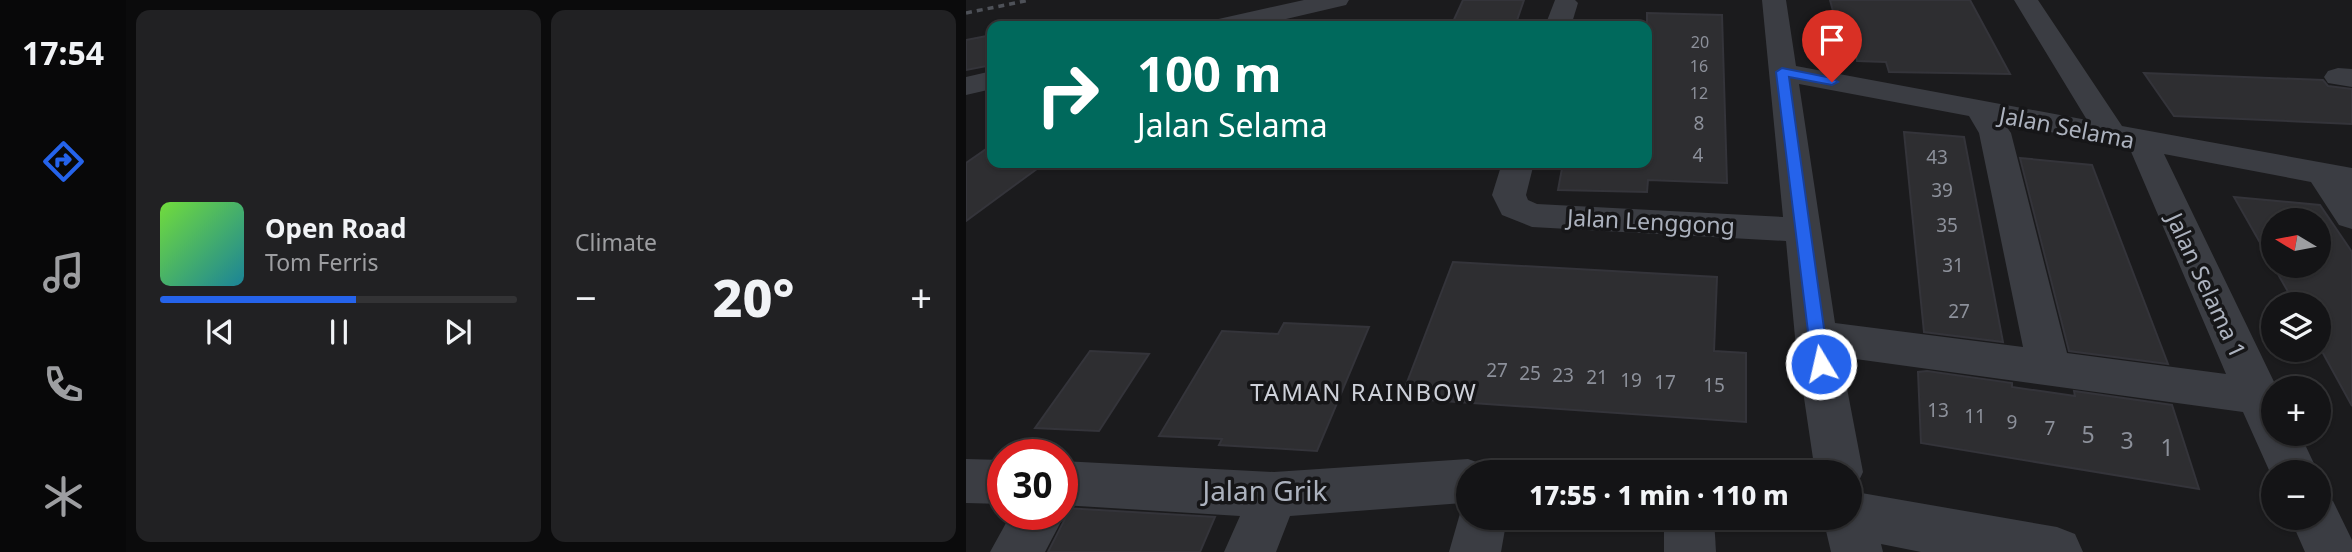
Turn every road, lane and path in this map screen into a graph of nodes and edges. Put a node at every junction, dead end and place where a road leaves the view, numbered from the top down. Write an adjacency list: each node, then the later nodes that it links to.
1 (1774, 0): 6 (street)
2 (2026, 0): 10 (street, Jalan Selama 1)
3 (1331, 1): 4 (street); 5 (street)
4 (1245, 21)
5 (1337, 21)
6 (1782, 72): 9 (street, Jalan Selama); 14 (street)
7 (987, 81): 8 (street)
8 (966, 86)
9 (1980, 110): 10 (street, Jalan Selama); 16 (street)
10 (2128, 139): 11 (street, Jalan Selama); 17 (street, Jalan Selama 1)
11 (2338, 177): 13 (street)
12 (1514, 179): 14 (street, Jalan Lenggong)
13 (2352, 217)
14 (1802, 230): 15 (street)
15 (1816, 337): 16 (street); 19 (street)
16 (2049, 368): 18 (street)
17 (2261, 403)
18 (2261, 417)
19 (1837, 460)
20 (966, 481): 21 (street)
21 (987, 482)
22 (1456, 482): 24 (street, Jalan Grik)
23 (1078, 484): 24 (street, Jalan Grik)
24 (1274, 495): 32 (street)
25 (1862, 518): 36 (street)
26 (1030, 530): 31 (street)
27 (1480, 530): 33 (street)
28 (1689, 530): 34 (street)
29 (1852, 530): 35 (street)
30 (2320, 530): 37 (street)
31 (1016, 552)
32 (1250, 552)
33 (1475, 552)
34 (1690, 552)
35 (1857, 552)
36 (2057, 552)
37 (2330, 552)

